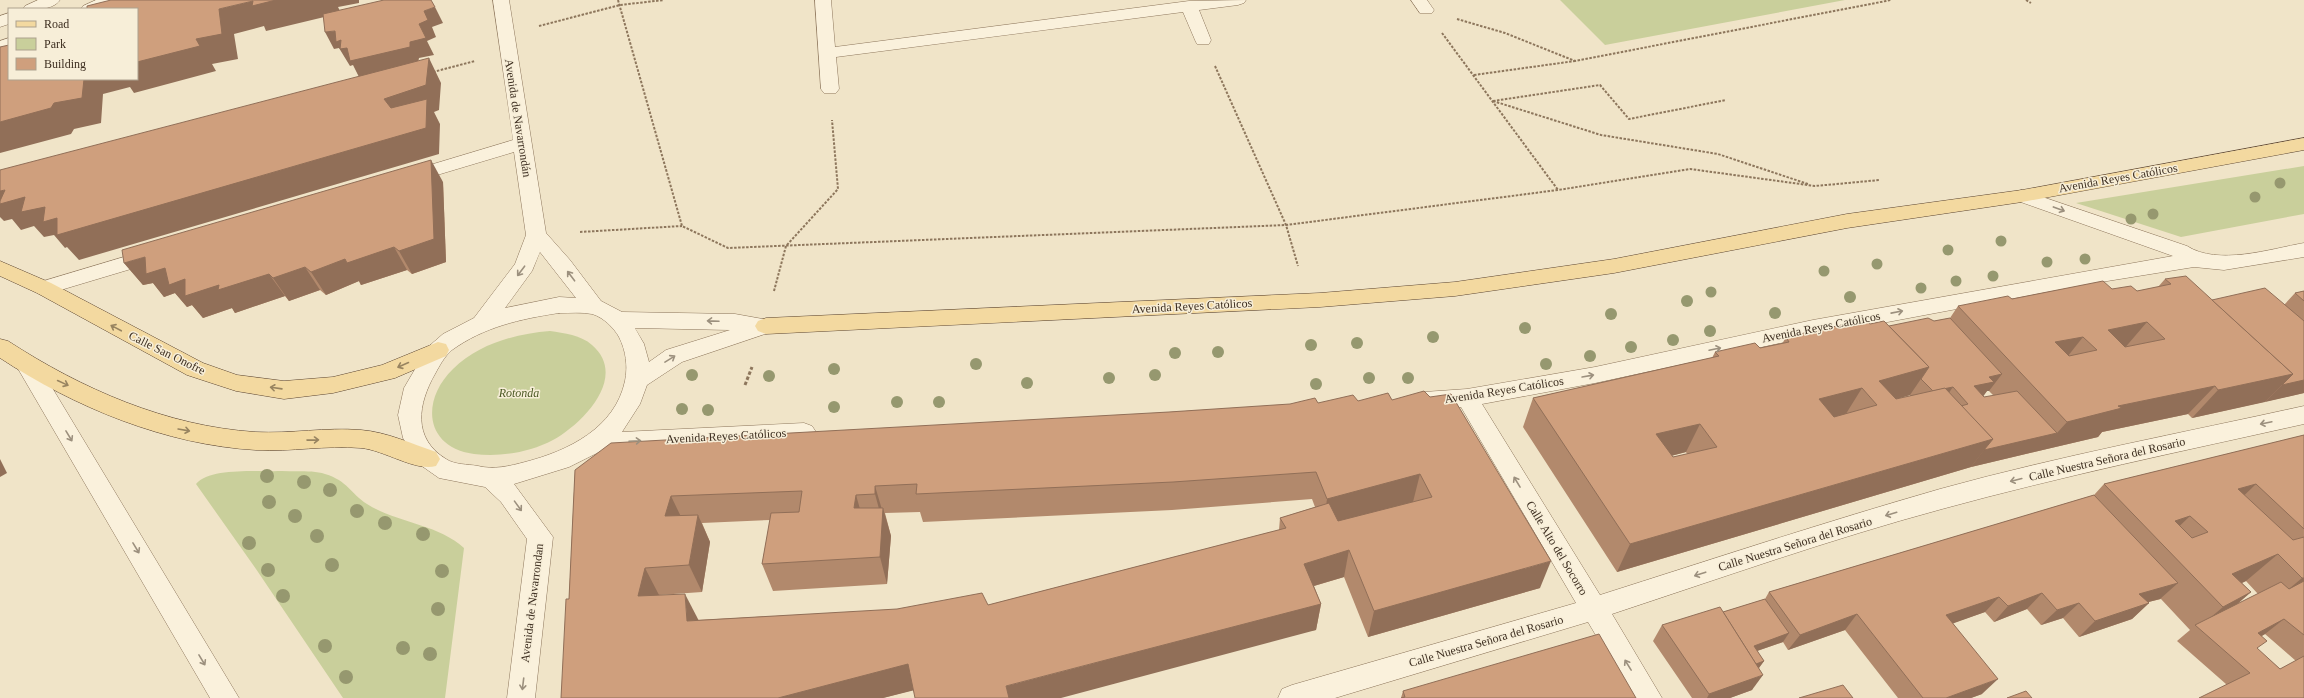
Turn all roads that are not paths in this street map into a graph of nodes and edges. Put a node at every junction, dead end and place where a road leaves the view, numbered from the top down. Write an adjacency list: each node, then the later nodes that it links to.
1 (52, 0): 7 (street)
2 (110, 0): 8 (street)
3 (501, 0): 12 (street, Avenida de Navarrondán)
4 (823, 0): 10 (street)
5 (1238, 0): 6 (street)
6 (1189, 6): 9 (street); 10 (street)
7 (33, 8)
8 (91, 8)
9 (1203, 40)
10 (827, 53): 11 (street)
11 (830, 90)
12 (522, 143): 14 (street); 16 (street, Avenida de Navarrondán)
13 (2304, 144): 15 (main road, Avenida Reyes Católicos)
14 (393, 182)
15 (2022, 196): 19 (street, one-way to 19); 25 (main road, Avenida Reyes Católicos)
16 (536, 235): 22 (street, one-way to 16); 24 (street, Avenida de Navarrondán, one-way to 24)
17 (173, 249): 21 (street)
18 (2304, 250): 19 (street, Avenida Reyes Católicos)
19 (2194, 260): 30 (street, Avenida Reyes Católicos, one-way to 19)
20 (0, 268): 21 (main road, Calle San Onofre)
21 (44, 288): 27 (main road, Calle San Onofre, one-way to 21)
22 (594, 307): 23 (street); 24 (street)
23 (619, 320): 25 (street, Avenida Reyes Católicos, one-way to 23); 29 (street)
24 (481, 324): 27 (street)
25 (766, 326): 29 (street, one-way to 25)
26 (0, 347): 28 (main road)
27 (438, 350): 35 (street)
28 (28, 367): 35 (main road, one-way to 35); 38 (street, one-way to 38)
29 (638, 380): 34 (street)
30 (1467, 398): 31 (street, Avenida Reyes Católicos); 37 (street, Calle Alto del Socorro, one-way to 30)
31 (1404, 402)
32 (2304, 415): 37 (street, Calle Nuestra Señora del Rosario, one-way to 37)
33 (824, 432): 34 (street, Avenida Reyes Católicos, one-way to 33)
34 (596, 442): 36 (street)
35 (428, 459): 36 (street)
36 (491, 478): 39 (street, Avenida de Navarrondan, one-way to 39)
37 (1594, 609): 40 (street, Calle Nuestra Señora del Rosario); 41 (street, Calle Alto del Socorro, one-way to 37)
38 (225, 698)
39 (521, 698)
40 (1292, 698)
41 (1648, 698)

